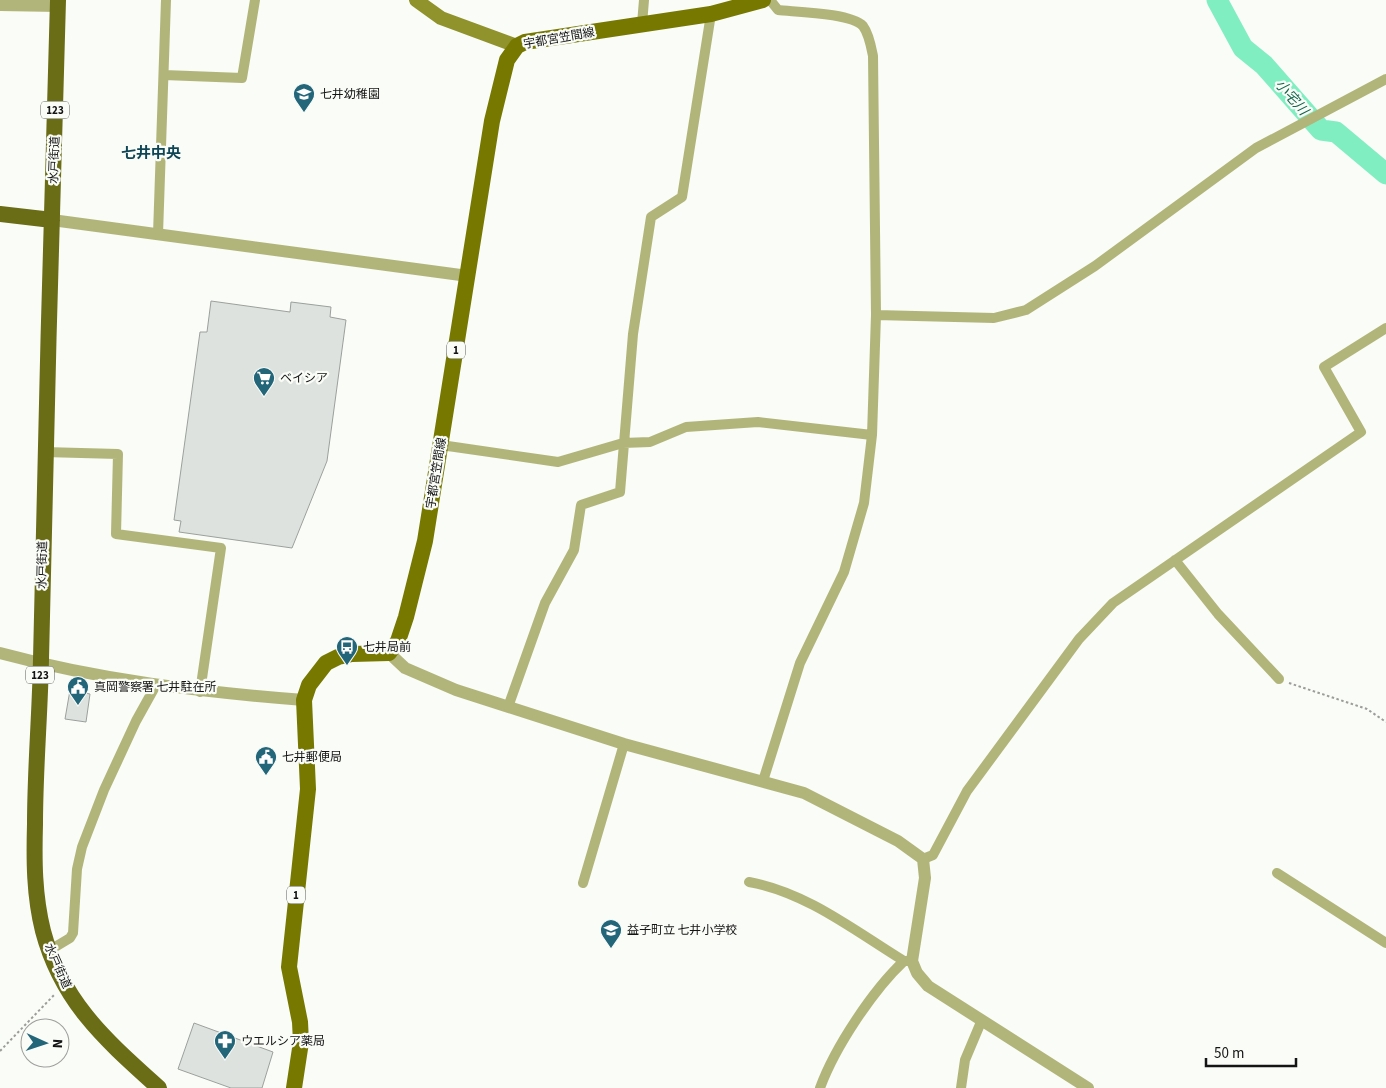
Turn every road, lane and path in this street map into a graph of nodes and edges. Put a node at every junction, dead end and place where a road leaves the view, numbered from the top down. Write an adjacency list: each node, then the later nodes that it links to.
1 (166, 0): 12 (street)
2 (255, 0): 12 (street)
3 (416, 0): 11 (main road)
4 (644, 0): 10 (street)
5 (763, 0): 9 (main road, 宇都宮笠間線)
6 (770, 0): 18 (street)
7 (0, 2): 8 (street)
8 (58, 3): 15 (highway, 水戸街道 / 123)
9 (712, 14): 10 (main road, 宇都宮笠間線); 21 (street)
10 (642, 24): 11 (main road, 宇都宮笠間線)
11 (517, 46): 17 (main road, 宇都宮笠間線 / 1)
12 (164, 75): 16 (street)
13 (1386, 79): 18 (street)
14 (0, 214): 15 (highway)
15 (52, 220): 16 (street); 23 (highway, 水戸街道 / 123)
16 (158, 234): 17 (street)
17 (468, 276): 22 (main road, 宇都宮笠間線 / 1)
18 (876, 316): 20 (street)
19 (1386, 328): 24 (street)
20 (872, 435): 21 (street); 35 (street)
21 (623, 443): 22 (street); 32 (street)
22 (441, 445): 26 (main road, 宇都宮笠間線 / 1)
23 (44, 452): 27 (highway, 水戸街道 / 123); 30 (street)
24 (1175, 560): 28 (street); 36 (street)
25 (0, 653): 27 (street)
26 (389, 653): 31 (main road, 1); 32 (street)
27 (41, 663): 29 (street); 41 (highway, 水戸街道 / 123)
28 (1279, 679): 33 (path)
29 (156, 685): 30 (street); 41 (street)
30 (200, 692): 31 (street)
31 (304, 700): 47 (main road, 1)
32 (508, 707): 34 (street)
33 (1386, 722)
34 (624, 744): 35 (street); 39 (street)
35 (763, 781): 36 (street)
36 (922, 859): 42 (street)
37 (1278, 873): 40 (street)
38 (749, 882): 42 (street)
39 (583, 883)
40 (1386, 943)
41 (50, 950): 43 (highway, 水戸街道 / 123)
42 (908, 961): 44 (street); 48 (street)
43 (64, 985): 45 (path); 46 (highway, 水戸街道 / 123)
44 (981, 1022): 49 (street); 50 (street)
45 (0, 1051)
46 (159, 1088)
47 (294, 1088)
48 (820, 1088)
49 (961, 1088)
50 (1088, 1088)

